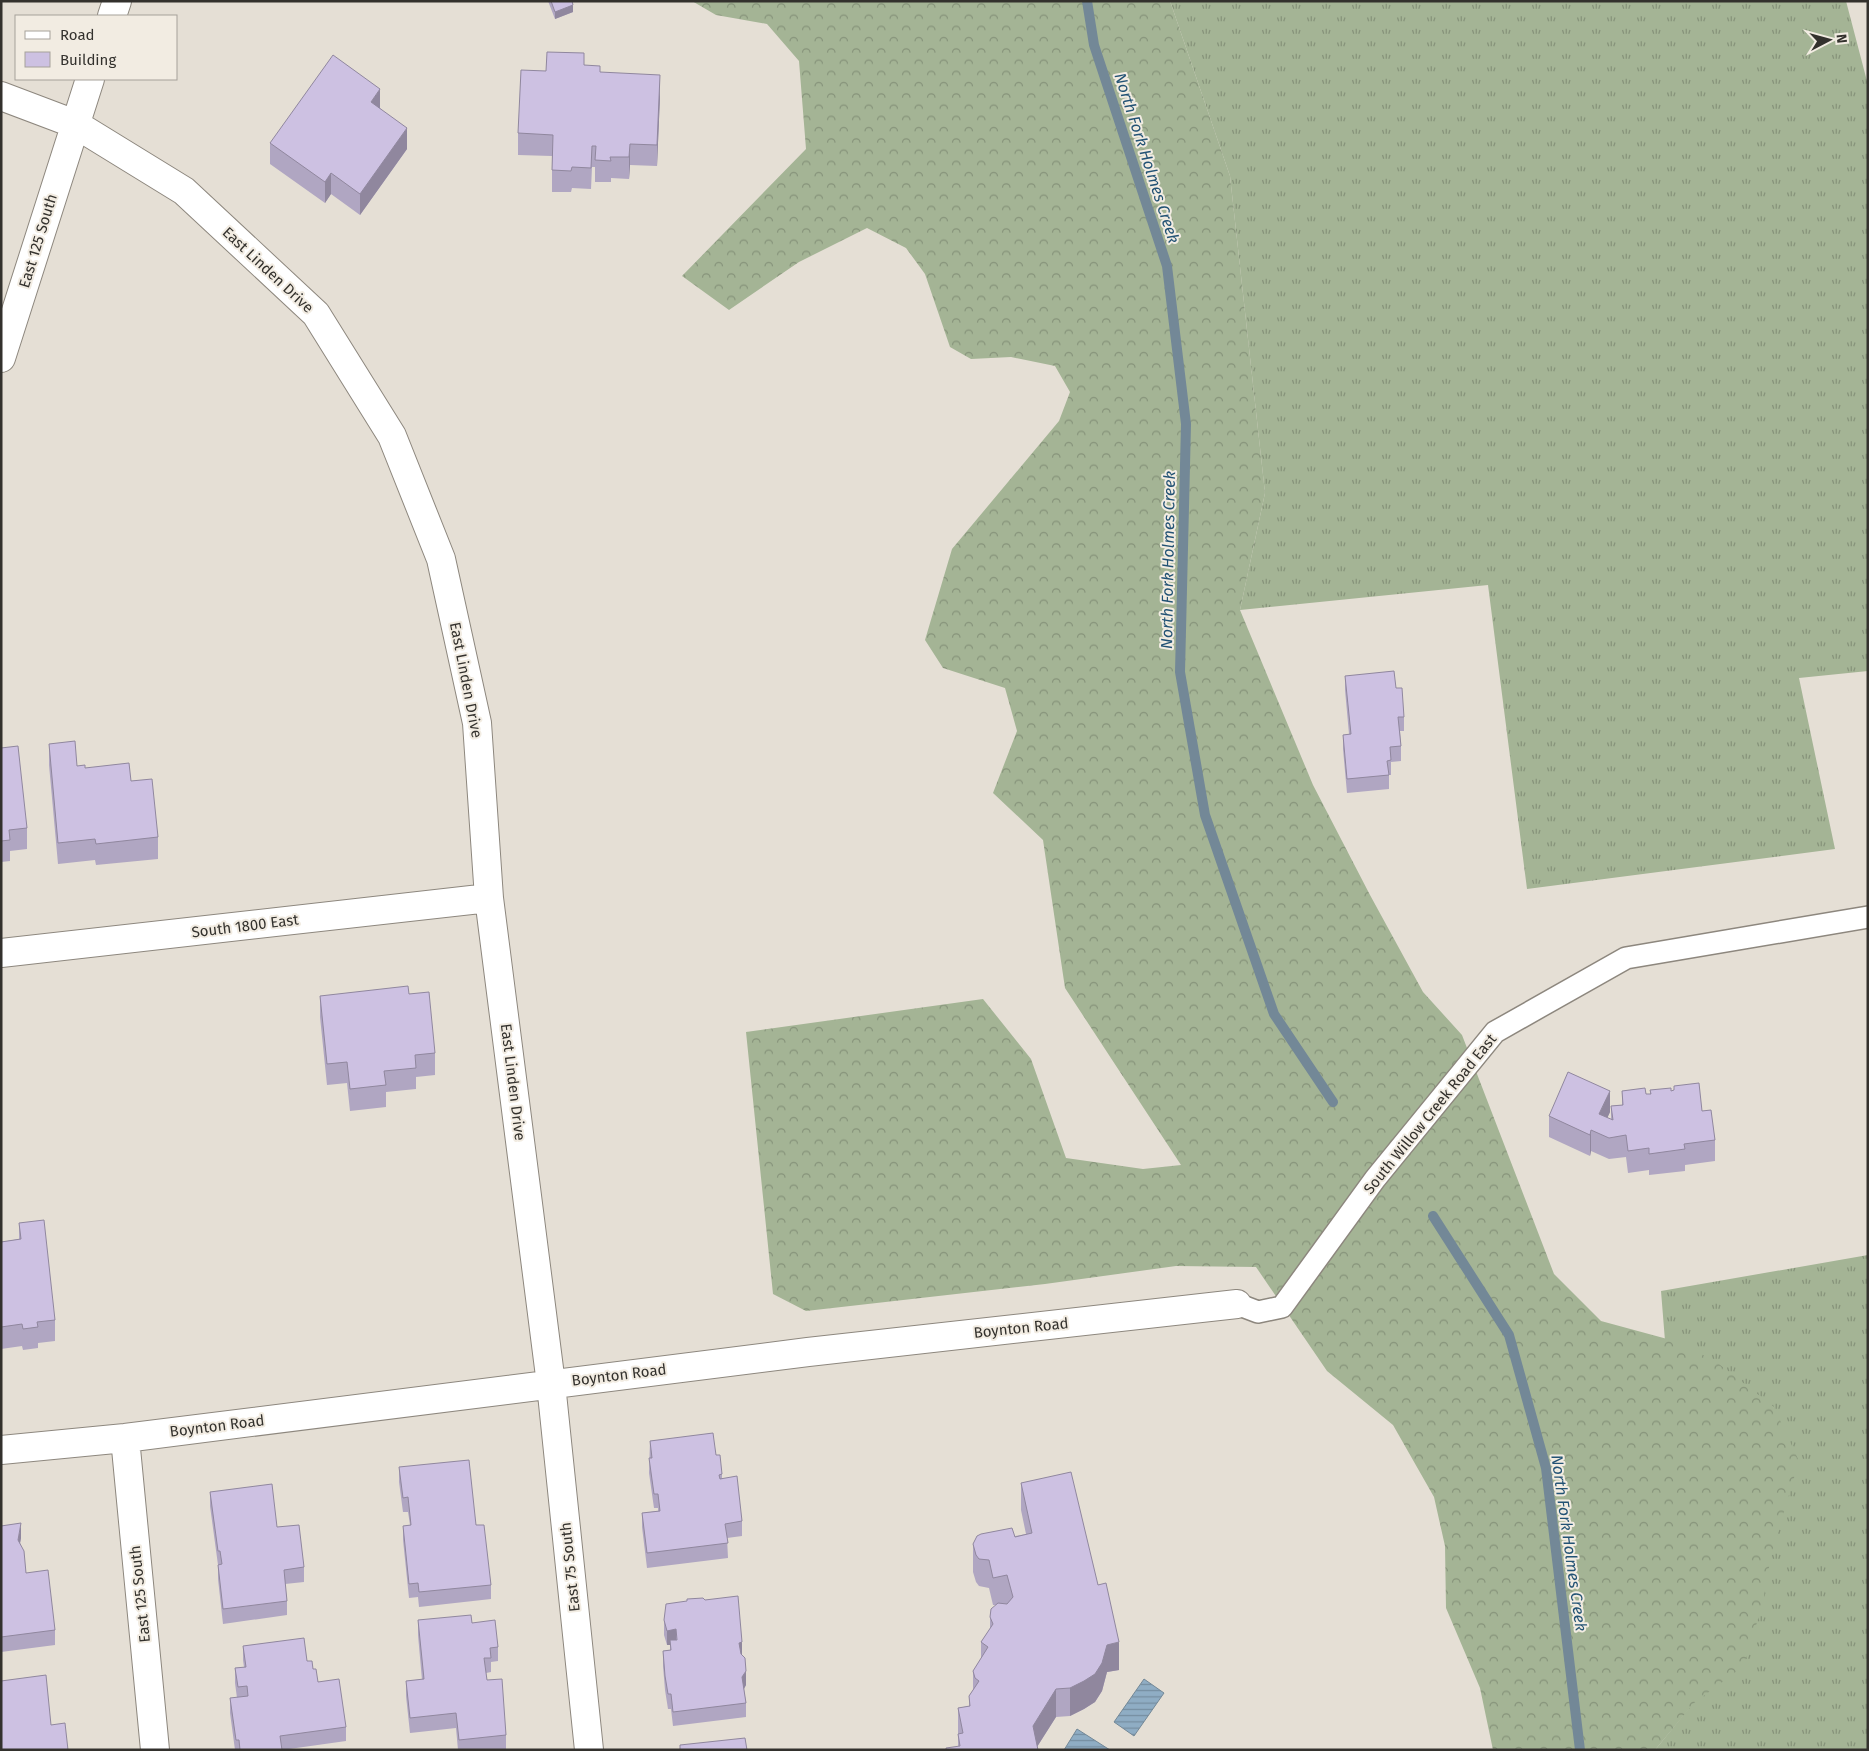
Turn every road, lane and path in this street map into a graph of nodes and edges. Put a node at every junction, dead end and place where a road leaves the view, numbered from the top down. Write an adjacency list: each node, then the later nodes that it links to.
1 (117, 1): 2 (street)
2 (112, 15)
3 (90, 80): 5 (street, East 125 South)
4 (1, 96): 5 (street, East Linden Drive)
5 (74, 124): 6 (street, East 125 South); 7 (street, East Linden Drive)
6 (1, 358)
7 (489, 898): 9 (street, South 1800 East); 11 (street, East Linden Drive)
8 (1868, 917): 10 (lane, South Willow Creek Road East)
9 (1, 953)
10 (1238, 1304): 11 (street, Boynton Road)
11 (551, 1384): 12 (street, Boynton Road); 15 (street, East 75 South)
12 (124, 1438): 13 (street, Boynton Road); 14 (street, East 125 South)
13 (1, 1450)
14 (155, 1750)
15 (589, 1750)

